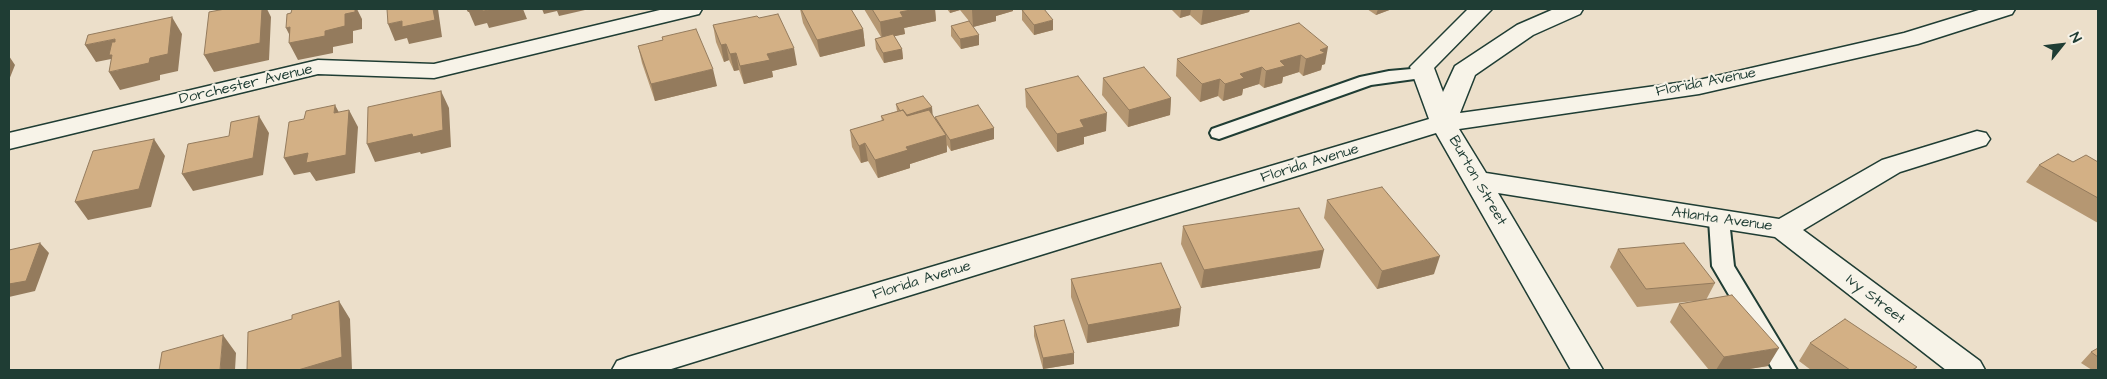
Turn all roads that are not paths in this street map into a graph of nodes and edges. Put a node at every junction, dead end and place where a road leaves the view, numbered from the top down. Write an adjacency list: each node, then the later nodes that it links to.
1 (691, 9): 9 (street, Dorchester Avenue)
2 (1481, 9): 5 (street)
3 (1572, 9): 6 (street, Burton Street)
4 (2004, 9): 6 (street, Florida Avenue)
5 (1423, 73): 6 (street); 7 (lane)
6 (1443, 123): 10 (street, Burton Street); 13 (street, Florida Avenue)
7 (1219, 132)
8 (1977, 139): 12 (street, Atlanta Avenue)
9 (9, 141)
10 (1478, 181): 11 (street, Atlanta Avenue); 14 (street, Burton Street)
11 (1719, 220): 12 (street, Atlanta Avenue); 15 (lane)
12 (1782, 229): 16 (street, Ivy Street)
13 (628, 370)
14 (1586, 370)
15 (1785, 370)
16 (1969, 370)

